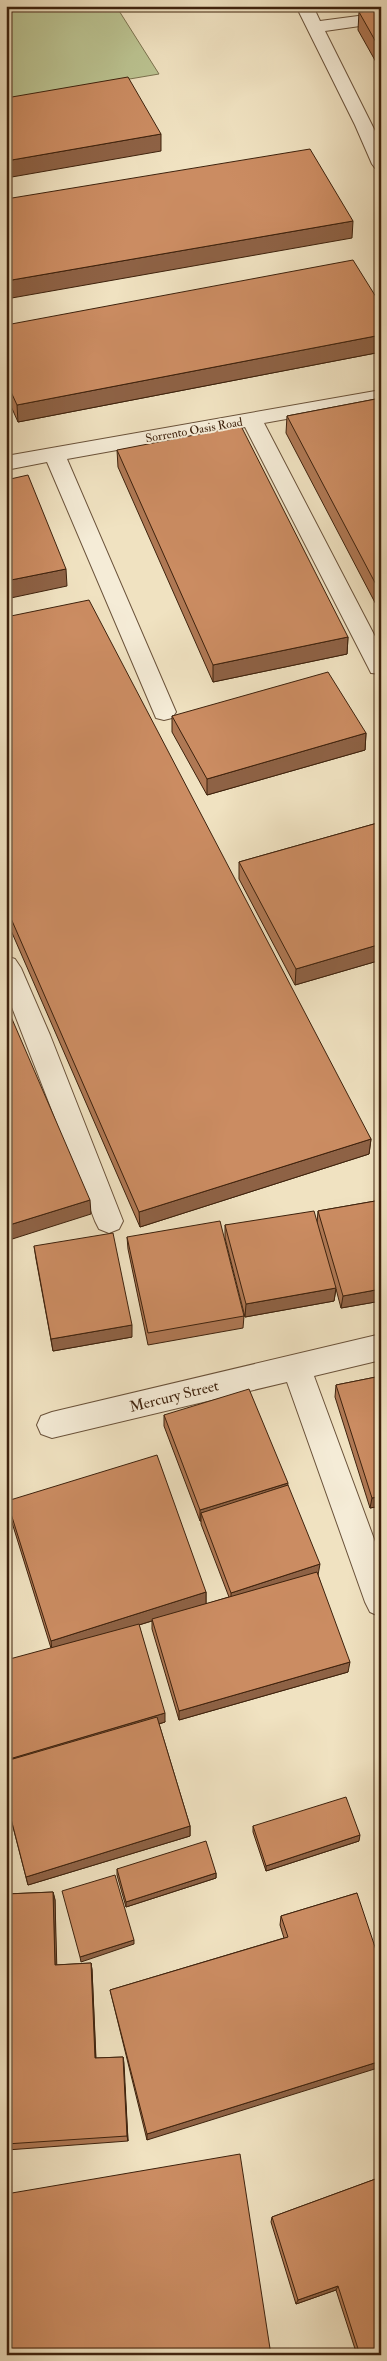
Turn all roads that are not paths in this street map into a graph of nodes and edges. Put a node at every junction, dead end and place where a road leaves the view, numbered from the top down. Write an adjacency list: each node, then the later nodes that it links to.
1 (304, 6): 3 (street)
2 (381, 18): 3 (street)
3 (314, 27): 4 (street)
4 (381, 164)
5 (381, 396): 6 (street, Sorrento Oasis Road)
6 (251, 420): 7 (street, Sorrento Oasis Road); 9 (street)
7 (54, 454): 8 (street, Sorrento Oasis Road); 10 (street)
8 (6, 462)
9 (379, 667)
10 (164, 712)
11 (6, 966): 12 (street)
12 (109, 1221)
13 (381, 1347): 14 (street, Mercury Street)
14 (296, 1366): 15 (street, Mercury Street); 16 (street)
15 (52, 1425)
16 (381, 1602)

